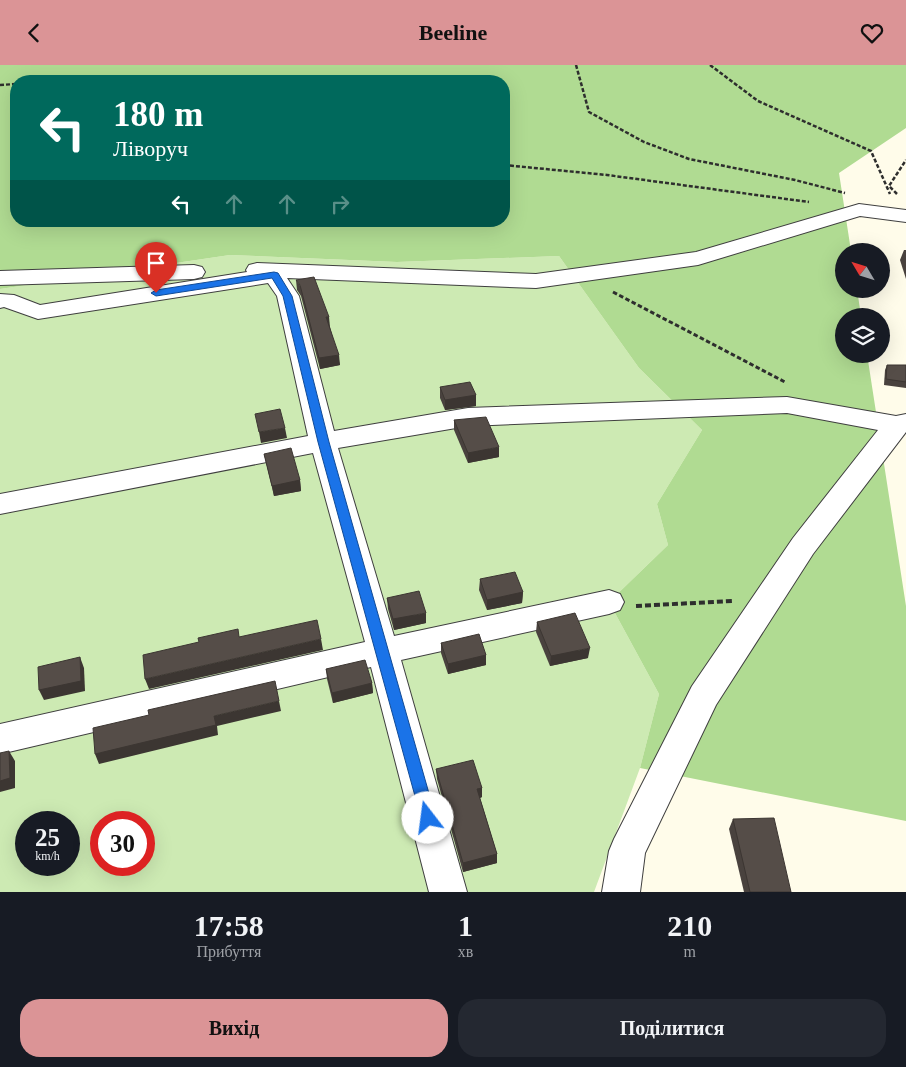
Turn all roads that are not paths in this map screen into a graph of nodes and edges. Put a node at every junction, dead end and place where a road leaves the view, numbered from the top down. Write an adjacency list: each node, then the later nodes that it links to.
1 (903, 207): 2 (street)
2 (0, 278)
3 (0, 301): 5 (street)
4 (901, 424): 5 (street); 11 (street)
5 (323, 442): 6 (street); 8 (street)
6 (0, 504)
7 (609, 602): 8 (street)
8 (383, 651): 9 (street); 10 (street)
9 (0, 739)
10 (448, 892)
11 (621, 892)

